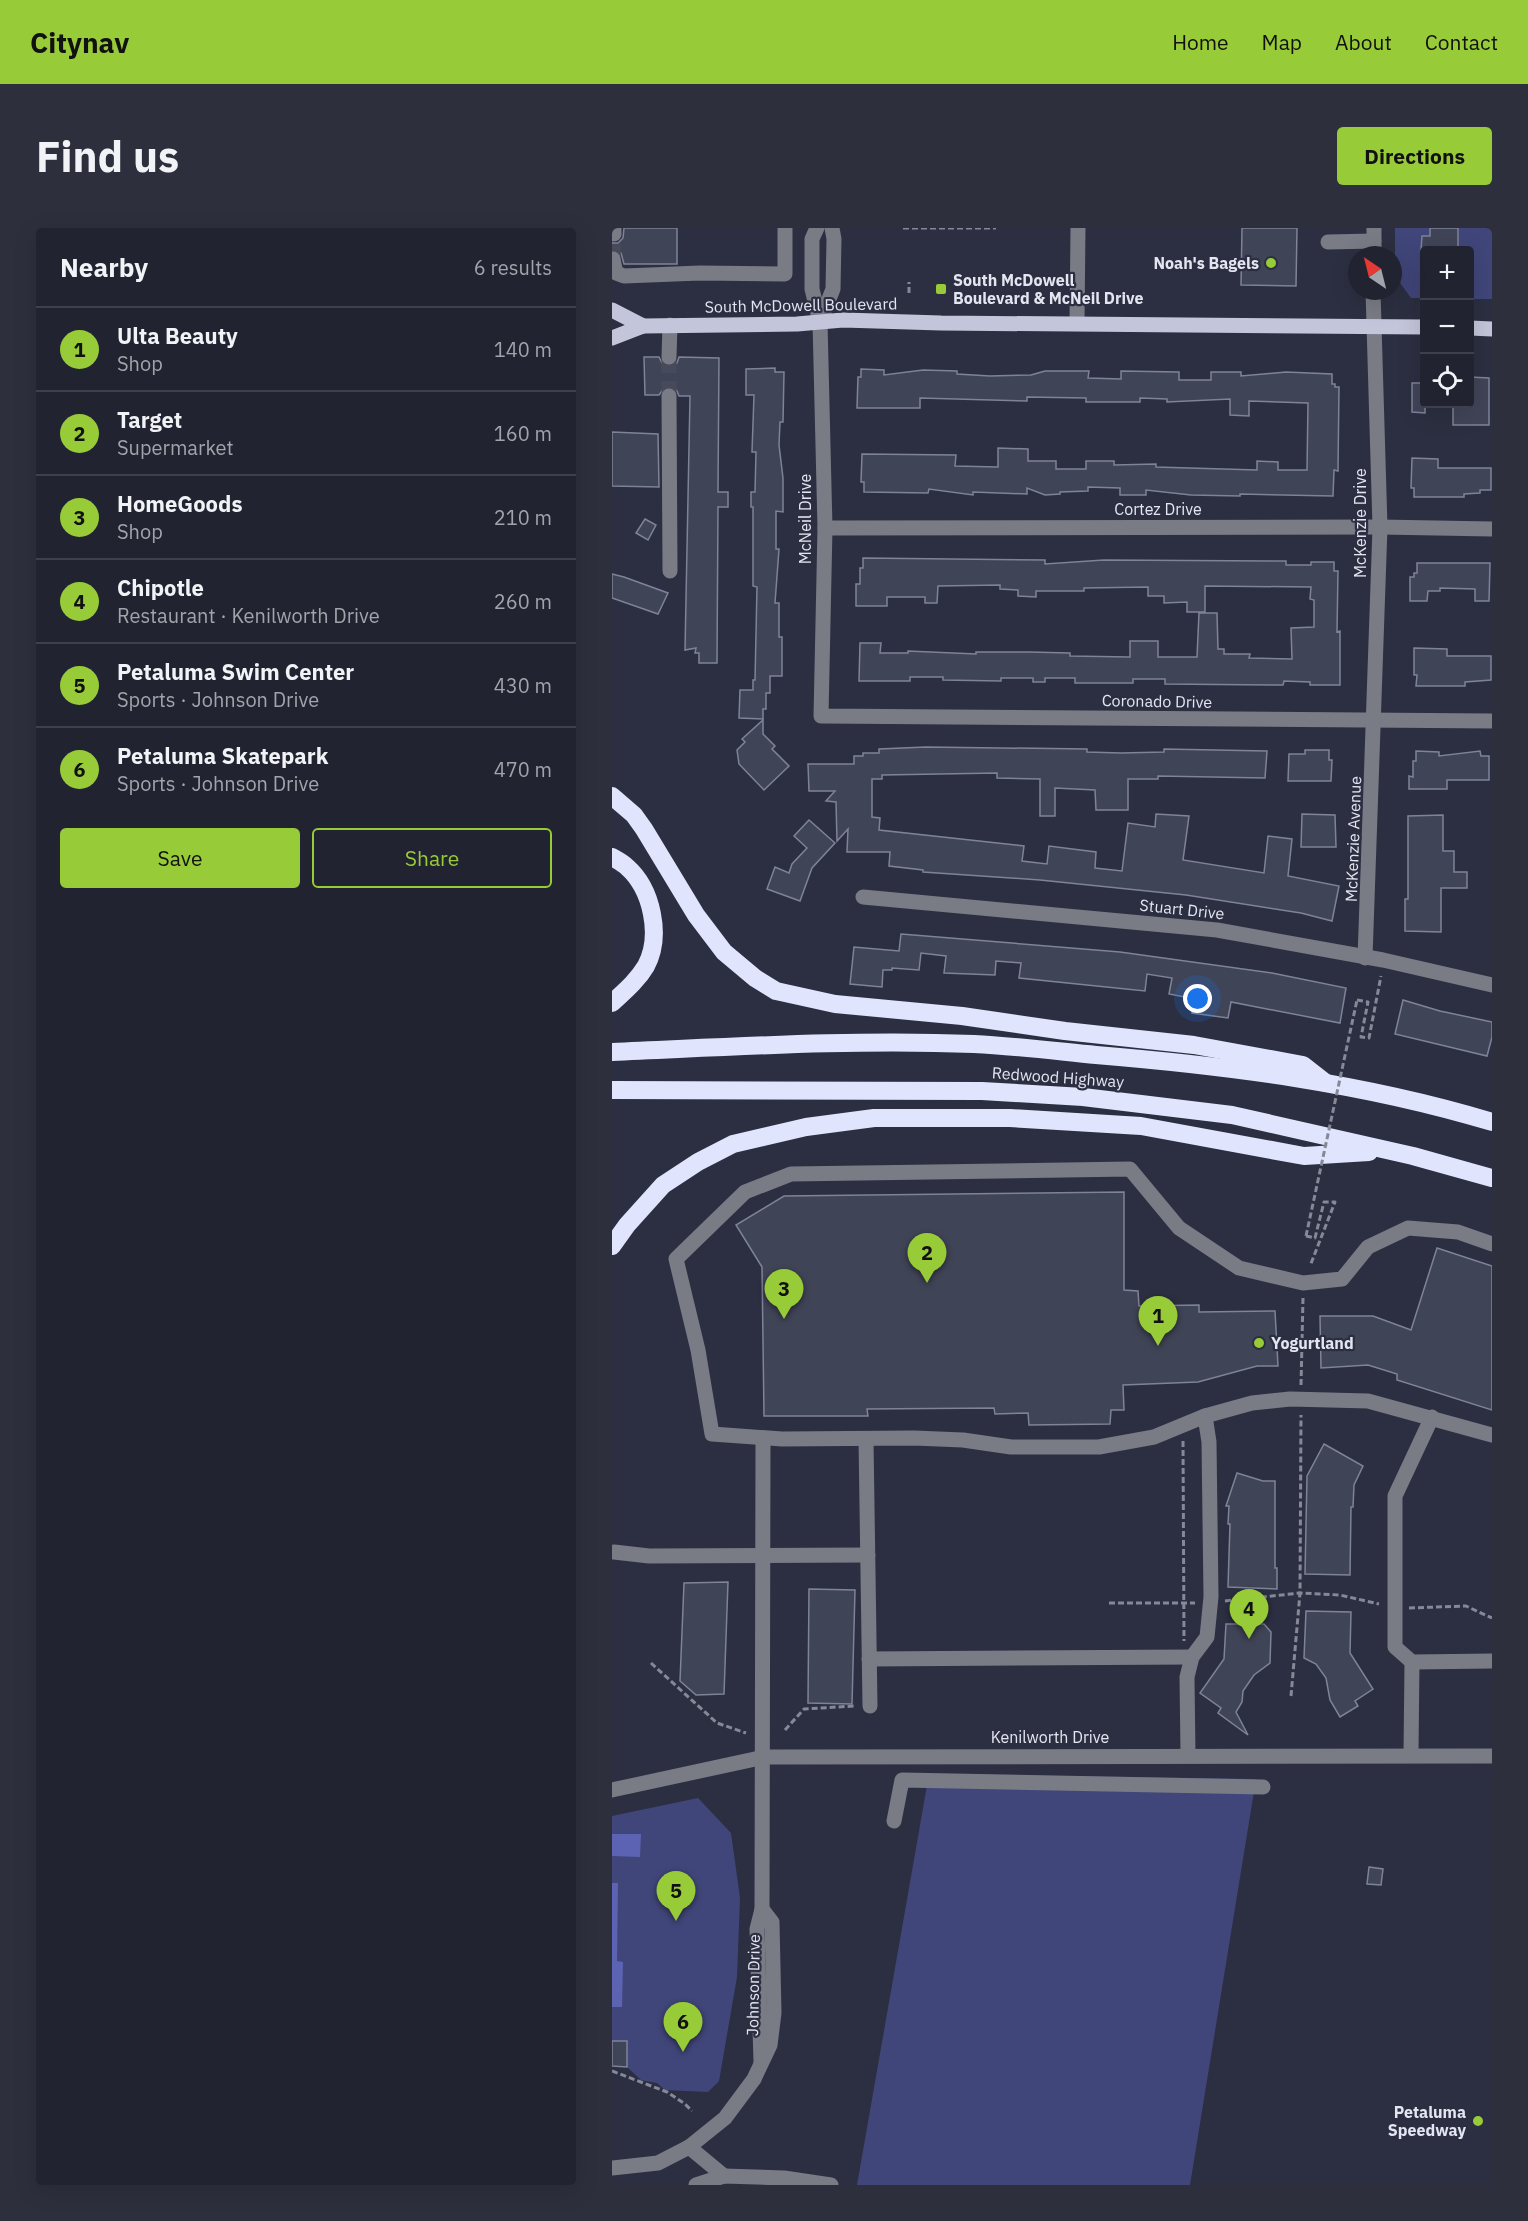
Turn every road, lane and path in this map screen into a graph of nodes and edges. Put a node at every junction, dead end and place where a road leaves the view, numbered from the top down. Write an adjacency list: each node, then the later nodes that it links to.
1 (785, 228): 11 (street)
2 (817, 228): 16 (street)
3 (832, 228): 16 (street)
4 (903, 228): 7 (path)
5 (996, 228): 7 (path)
6 (1078, 228): 17 (street)
7 (909, 229): 8 (path)
8 (909, 237)
9 (1374, 241): 10 (street)
10 (1328, 242)
11 (613, 259)
12 (909, 282): 13 (path)
13 (909, 293)
14 (1373, 300): 20 (street, McKenzie Drive)
15 (612, 310): 19 (main road)
16 (820, 322): 17 (main road, South McDowell Boulevard); 18 (main road, South McDowell Boulevard); 28 (street, McNeil Drive)
17 (1077, 323): 20 (main road, South McDowell Boulevard)
18 (670, 325): 19 (main road, South McDowell Boulevard); 25 (street)
19 (643, 326): 24 (main road, South McDowell Boulevard)
20 (1374, 326): 21 (main road, South McDowell Boulevard); 27 (street, McKenzie Drive)
21 (1420, 327)
22 (1474, 328): 23 (main road)
23 (1492, 329)
24 (612, 338)
25 (669, 357)
26 (669, 396): 30 (street)
27 (1380, 527): 28 (street, Cortez Drive); 29 (street, Cortez Drive); 32 (street, McKenzie Drive)
28 (825, 528): 31 (street, McNeil Drive)
29 (1492, 529)
30 (670, 571)
31 (821, 716): 32 (street, Coronado Drive)
32 (1374, 721): 33 (street, Coronado Drive); 37 (street, McKenzie Avenue)
33 (1492, 721)
34 (612, 796): 42 (highway)
35 (612, 857): 40 (highway)
36 (863, 897): 37 (street, Stuart Drive)
37 (1365, 958): 39 (street, Stuart Drive)
38 (1381, 976): 49 (path, bridge)
39 (1492, 985)
40 (612, 1003)
41 (612, 1052): 42 (highway, Redwood Highway)
42 (1326, 1083): 44 (highway, Redwood Highway)
43 (612, 1090): 45 (highway, Redwood Highway)
44 (1492, 1122)
45 (1389, 1151): 46 (highway, Redwood Highway); 48 (highway)
46 (1492, 1178)
47 (1492, 1244): 49 (street)
48 (612, 1246)
49 (1304, 1283): 50 (path); 55 (street)
50 (1301, 1400): 51 (street); 52 (street); 60 (path)
51 (1205, 1416): 53 (street); 63 (street)
52 (1432, 1417): 54 (street); 64 (street)
53 (1183, 1425): 56 (street); 62 (path)
54 (1492, 1435)
55 (763, 1438): 56 (street); 59 (street, Johnson Drive)
56 (866, 1439): 58 (street)
57 (614, 1552): 59 (street)
58 (868, 1555): 59 (street); 67 (street)
59 (763, 1556): 78 (street, Johnson Drive)
60 (1300, 1593): 63 (path); 64 (path); 71 (path)
61 (1109, 1603): 62 (path)
62 (1184, 1603): 63 (path); 66 (path)
63 (1211, 1603): 66 (street)
64 (1395, 1608): 65 (path); 69 (street)
65 (1492, 1617)
66 (1185, 1657): 67 (street); 76 (street)
67 (869, 1659): 72 (street)
68 (1492, 1661): 69 (street)
69 (1412, 1662): 75 (street)
70 (651, 1663): 74 (path)
71 (1291, 1696)
72 (870, 1706): 73 (path)
73 (785, 1730)
74 (746, 1733)
75 (1411, 1754): 76 (street, Kenilworth Drive); 77 (street, Kenilworth Drive)
76 (1188, 1755): 78 (street, Kenilworth Drive)
77 (1492, 1756)
78 (764, 1757): 80 (street, Kenilworth Drive); 84 (street, Johnson Drive)
79 (1263, 1787): 81 (street)
80 (612, 1790)
81 (894, 1821)
82 (612, 2071): 83 (path)
83 (692, 2111)
84 (689, 2147): 85 (street, Johnson Drive); 86 (street)
85 (612, 2168)
86 (724, 2176): 87 (street); 88 (street)
87 (696, 2185)
88 (831, 2185)

